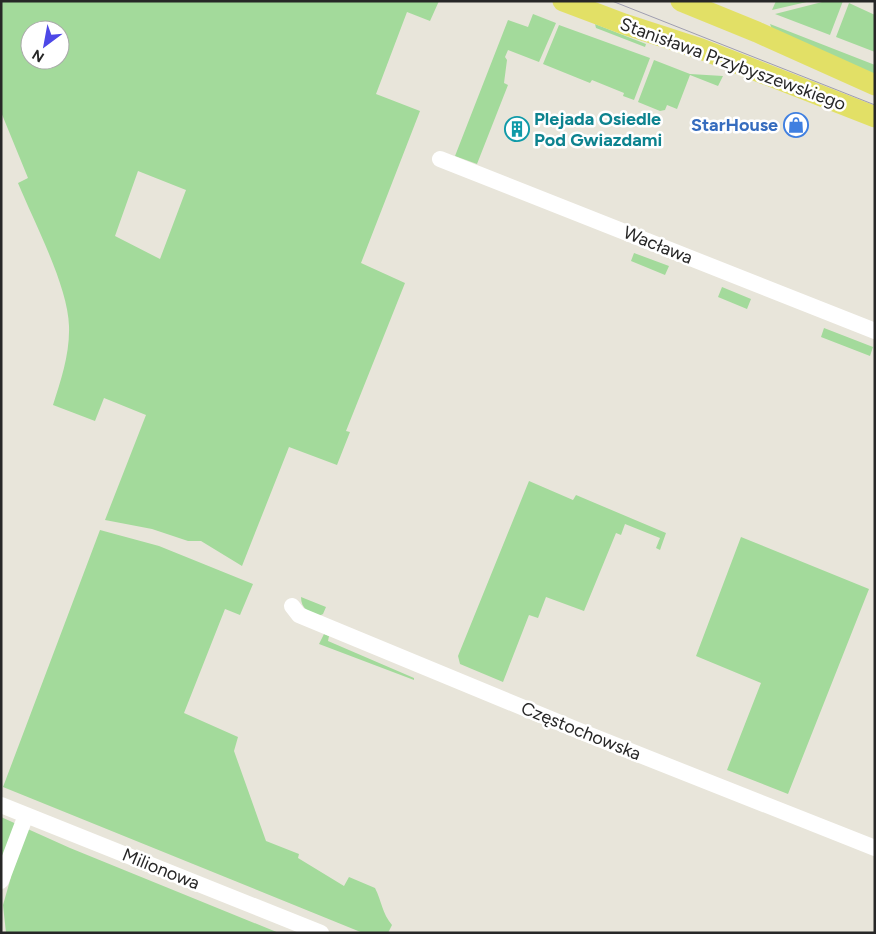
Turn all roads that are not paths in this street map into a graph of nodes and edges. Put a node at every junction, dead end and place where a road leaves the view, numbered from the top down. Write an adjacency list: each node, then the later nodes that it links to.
1 (563, 1): 4 (main road, Stanisława Przybyszewskiego)
2 (681, 1): 3 (main road, Stanisława Przybyszewskiego)
3 (875, 84)
4 (875, 117)
5 (440, 159): 6 (street, Wacława)
6 (875, 331)
7 (292, 606): 10 (street, Częstochowska)
8 (1, 805): 9 (street, Milionowa)
9 (26, 815): 11 (street); 12 (street, Milionowa)
10 (874, 846)
11 (1, 881)
12 (321, 933)

